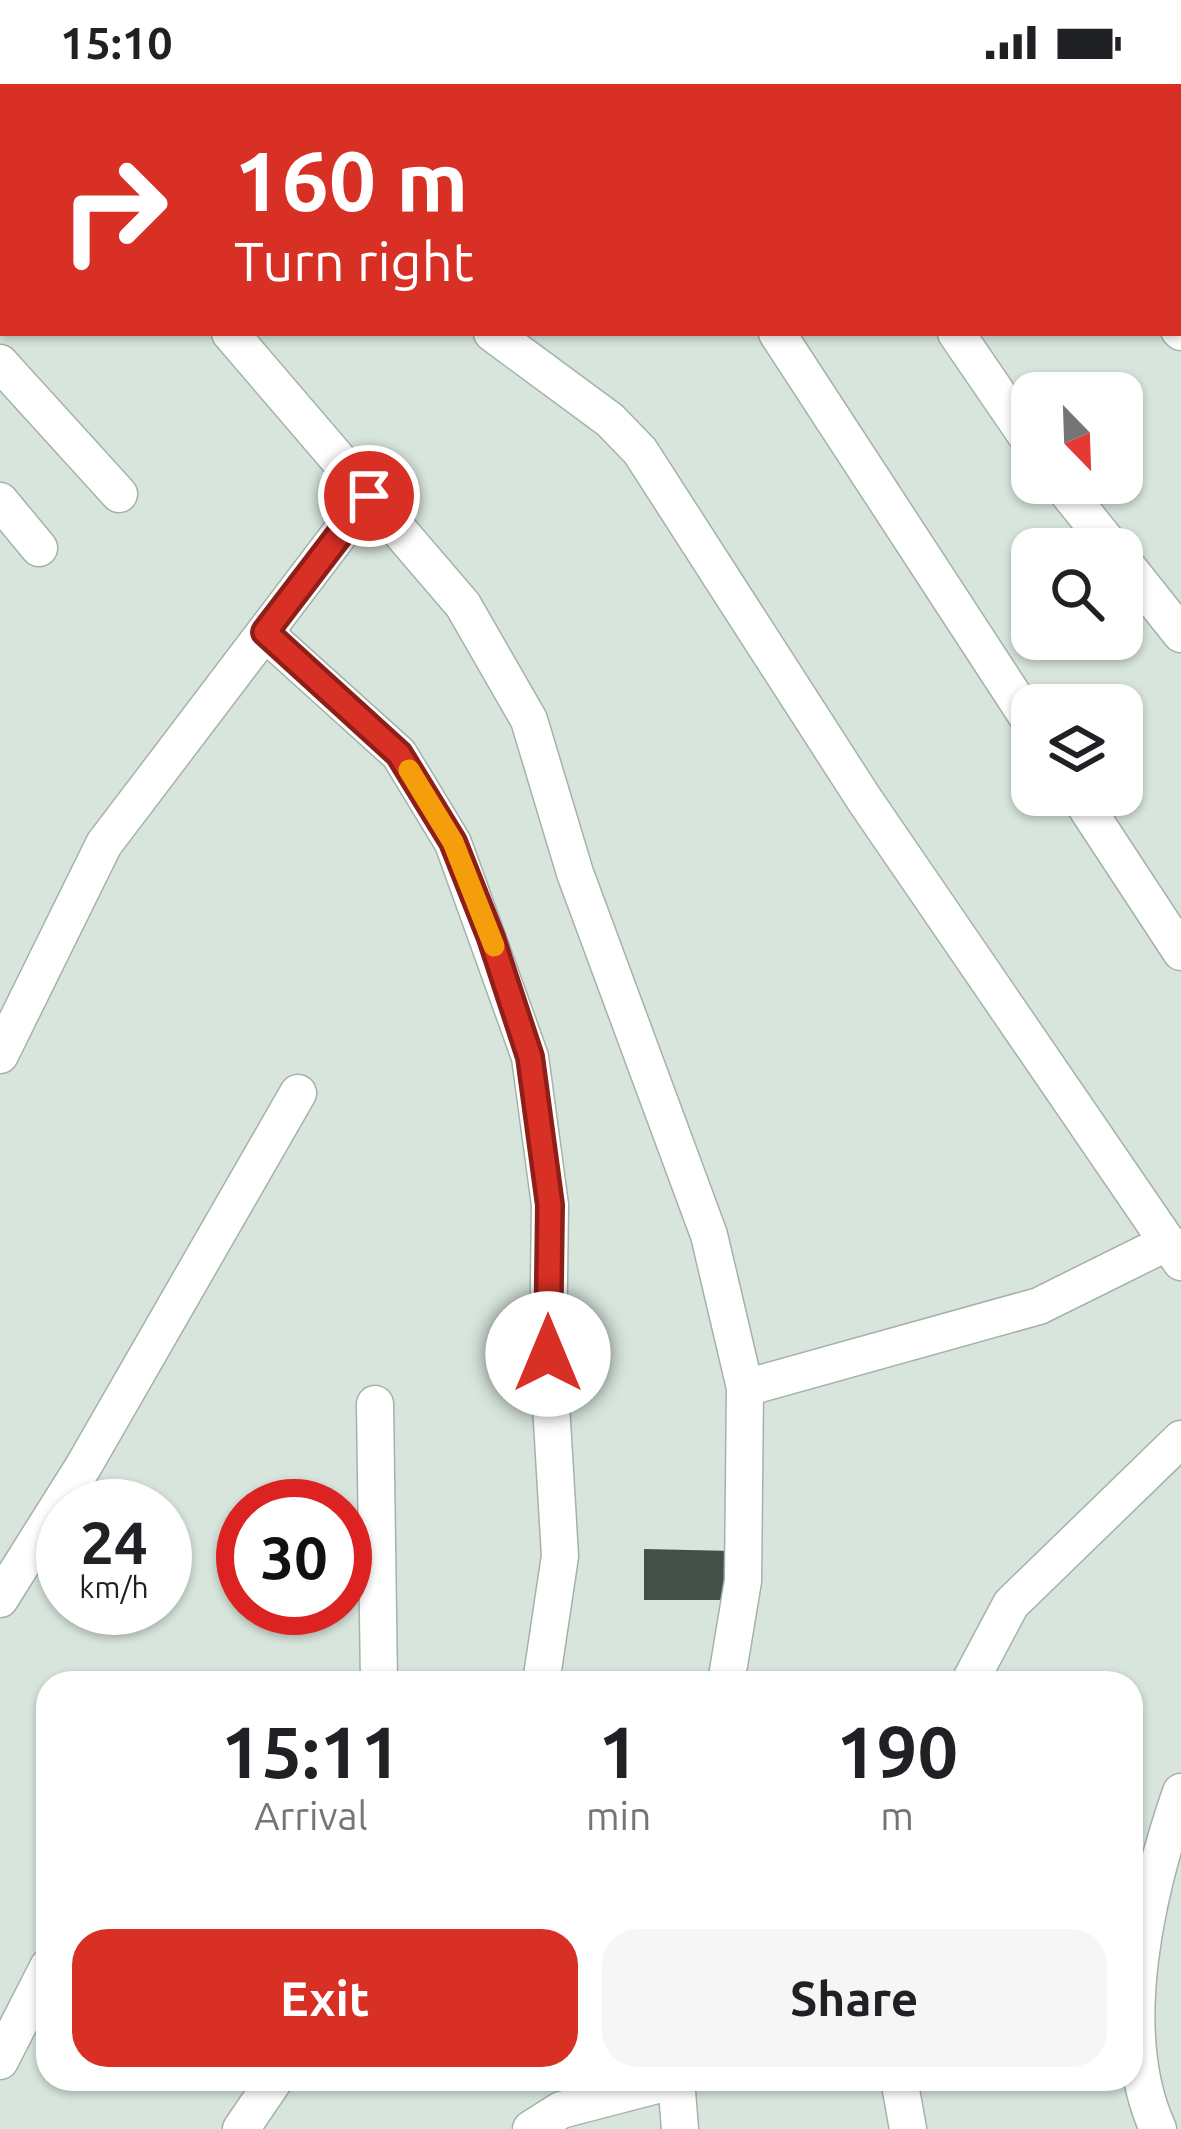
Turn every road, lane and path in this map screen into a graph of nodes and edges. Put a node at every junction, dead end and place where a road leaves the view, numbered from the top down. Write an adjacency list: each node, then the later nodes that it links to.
1 (233, 336): 8 (street)
2 (496, 336): 21 (street)
3 (779, 336): 16 (street)
4 (958, 336): 6 (street)
5 (0, 363): 7 (street)
6 (1011, 413)
7 (119, 494)
8 (369, 496): 14 (street); 22 (street)
9 (0, 501): 12 (street)
10 (1077, 504): 11 (street)
11 (1096, 528)
12 (39, 548)
13 (1143, 586): 15 (street)
14 (265, 632): 19 (street); 27 (street)
15 (1181, 634)
16 (1011, 692)
17 (1092, 816): 18 (street)
18 (1181, 952)
19 (0, 1055)
20 (298, 1093): 25 (street)
21 (1175, 1252): 22 (street)
22 (745, 1388): 28 (street)
23 (375, 1404): 26 (street)
24 (1181, 1439): 29 (street)
25 (0, 1598)
26 (379, 1671)
27 (543, 1671)
28 (728, 1671)
29 (975, 1671)
30 (1181, 1792): 31 (street)
31 (1143, 1932)
32 (36, 1990): 33 (street)
33 (0, 2061)
34 (1143, 2066): 43 (street)
35 (266, 2091): 39 (street)
36 (633, 2091): 40 (street)
37 (677, 2091): 41 (street)
38 (901, 2091): 42 (street)
39 (241, 2129)
40 (531, 2129)
41 (680, 2129)
42 (908, 2129)
43 (1158, 2129)

